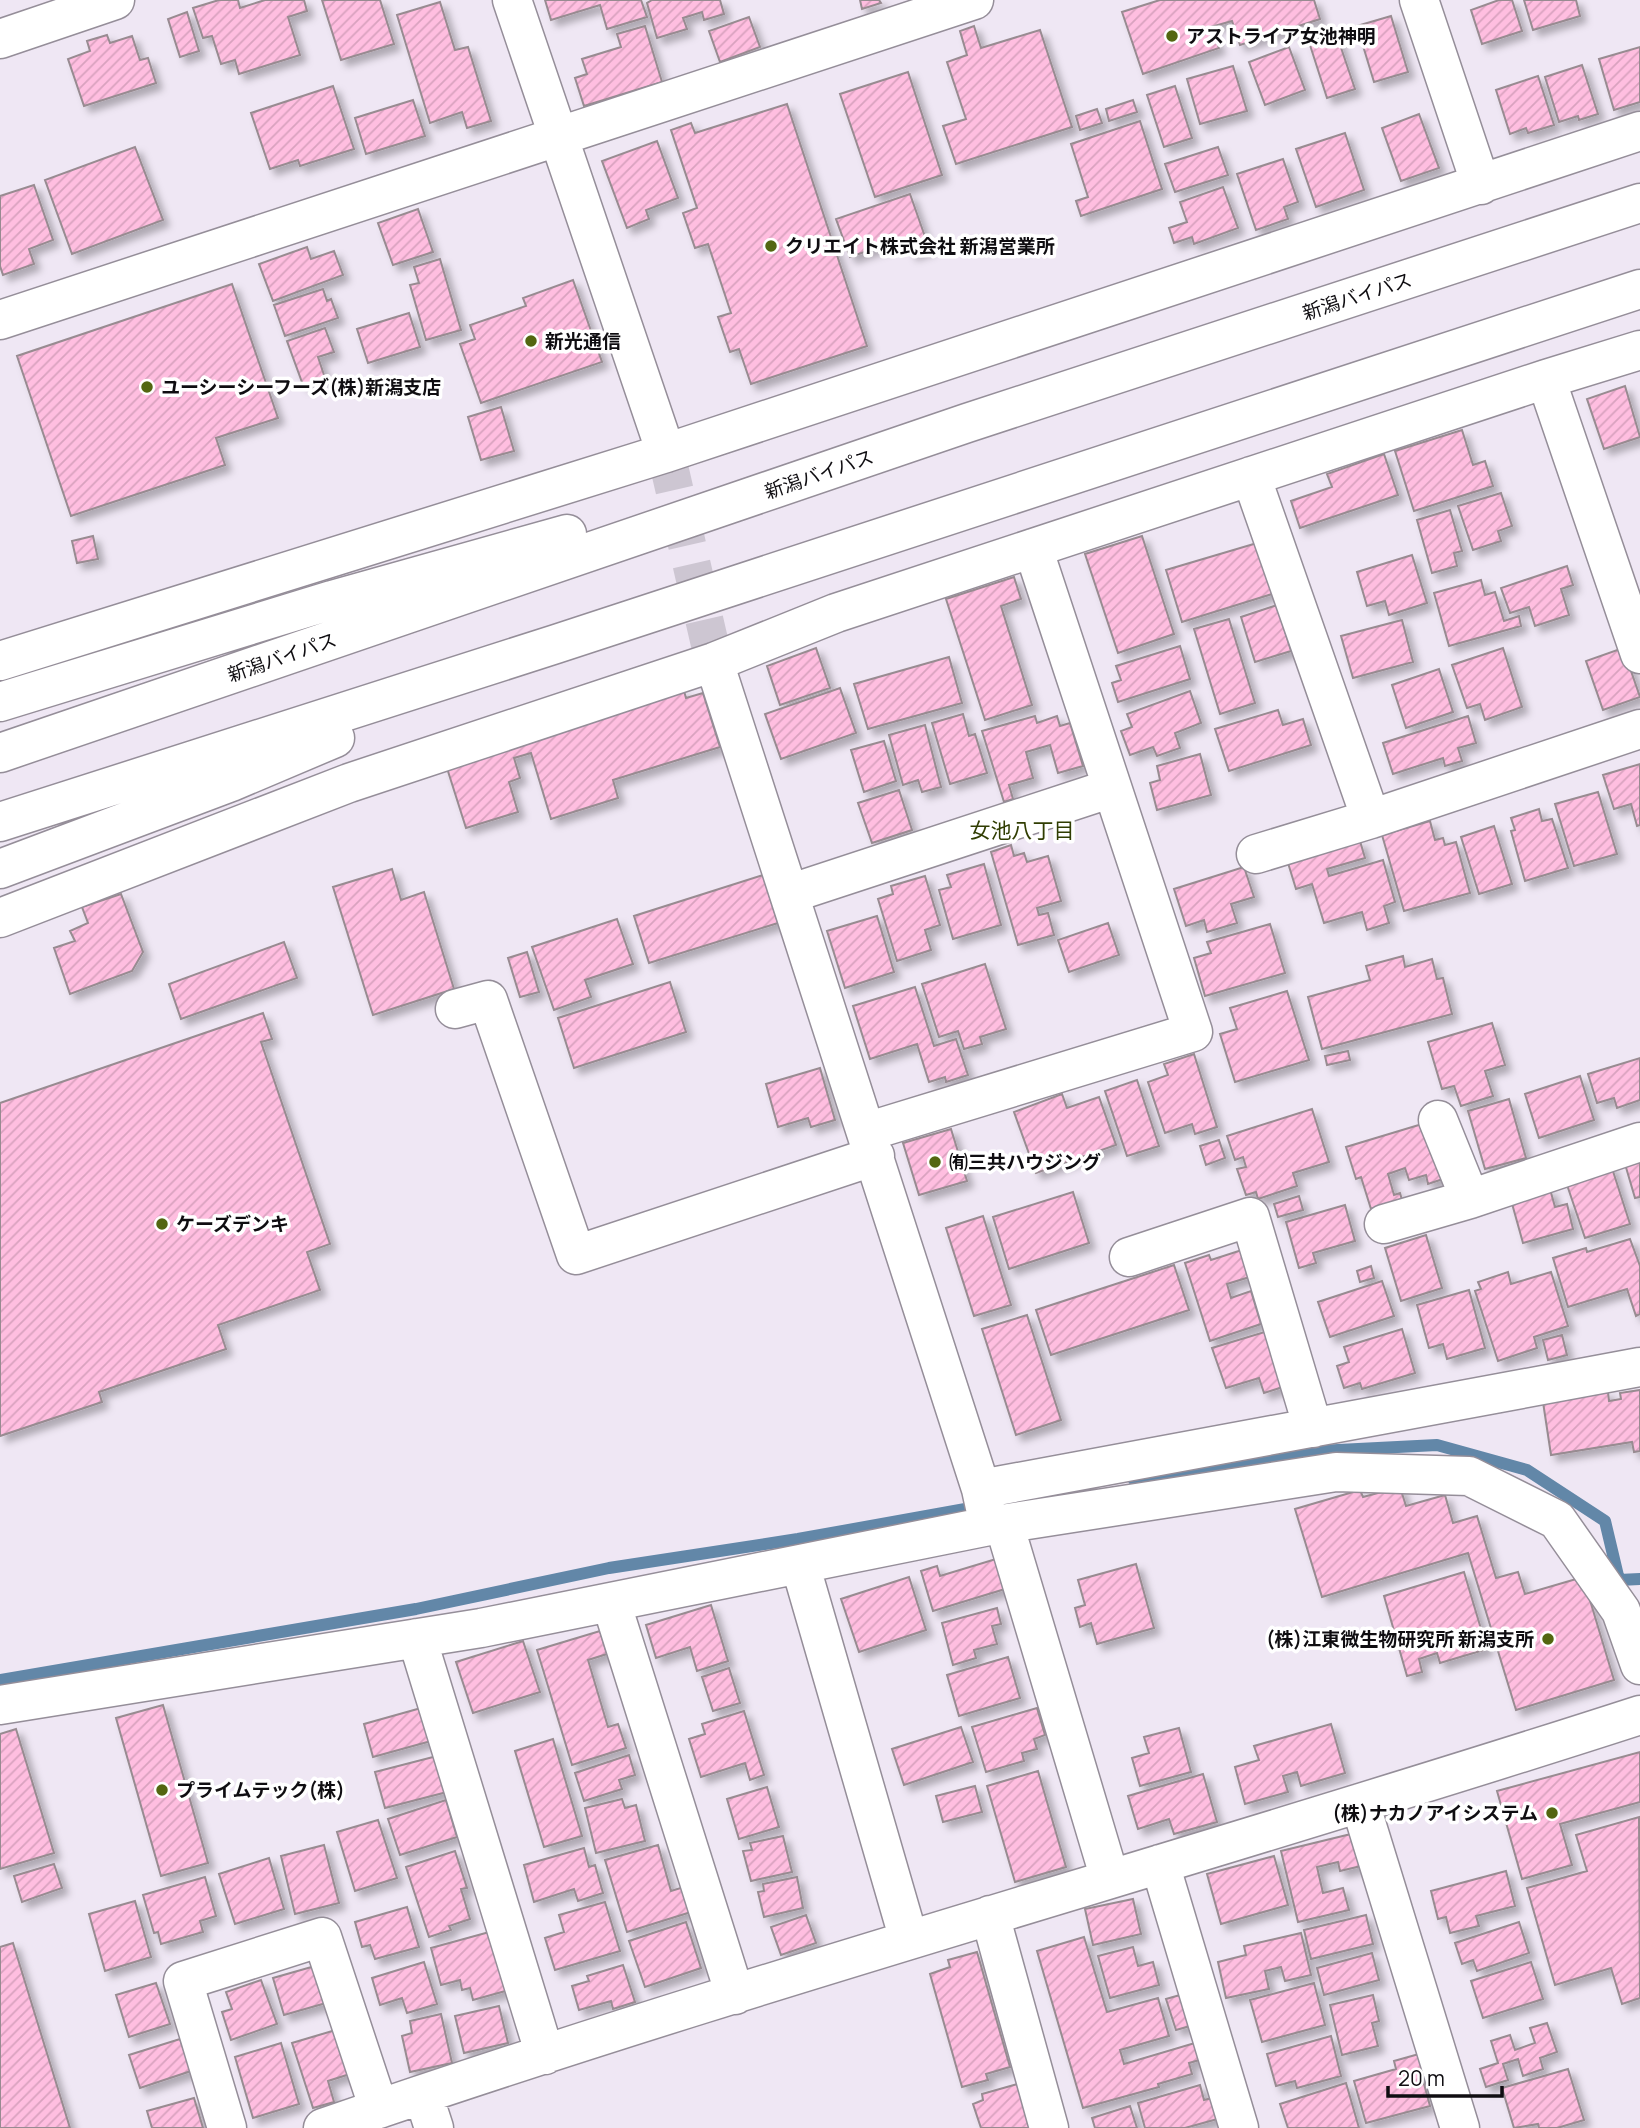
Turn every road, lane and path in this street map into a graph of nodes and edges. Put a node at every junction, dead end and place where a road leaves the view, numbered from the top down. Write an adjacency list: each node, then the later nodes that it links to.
1 (115, 0): 5 (main road)
2 (512, 0): 7 (main road)
3 (974, 0): 7 (main road)
4 (1419, 0): 8 (main road)
5 (0, 39)
6 (1640, 131): 8 (main road)
7 (559, 138): 11 (main road); 15 (main road)
8 (1481, 185): 15 (main road)
9 (1640, 203): 14 (main road, 新潟バイパス)
10 (1640, 289): 18 (main road)
11 (0, 320)
12 (1640, 350): 13 (main road)
13 (1546, 379): 16 (main road); 19 (main road)
14 (967, 424): 22 (main road); 24 (main road, 新潟バイパス)
15 (666, 453): 20 (main road)
16 (1251, 476): 17 (main road); 26 (main road)
17 (1033, 548): 21 (main road); 25 (main road)
18 (556, 644): 27 (main road); 29 (main road)
19 (1640, 654)
20 (0, 661)
21 (714, 662): 30 (main road); 31 (main road)
22 (0, 702)
23 (1640, 729): 26 (main road)
24 (0, 753)
25 (1112, 788): 30 (main road); 35 (main road)
26 (1371, 819): 28 (main road)
27 (0, 822)
28 (1256, 854)
29 (0, 869)
30 (789, 894): 35 (main road)
31 (0, 918)
32 (455, 1009): 35 (main road)
33 (1438, 1120): 36 (main road)
34 (1640, 1142): 36 (main road)
35 (870, 1144): 41 (main road)
36 (1469, 1199): 37 (main road)
37 (1384, 1224)
38 (1129, 1257): 40 (main road)
39 (1640, 1367): 40 (main road)
40 (1313, 1428): 41 (main road)
41 (981, 1489): 42 (main road)
42 (997, 1525): 43 (main road); 46 (main road); 51 (main road)
43 (800, 1564): 44 (main road); 53 (main road)
44 (611, 1602): 45 (main road); 54 (main road)
45 (417, 1638): 47 (main road); 55 (main road)
46 (1640, 1665)
47 (0, 1705)
48 (1640, 1714): 49 (main road)
49 (1360, 1803): 50 (main road); 62 (main road)
50 (1160, 1864): 51 (main road); 61 (main road)
51 (1110, 1879): 52 (main road)
52 (990, 1915): 53 (main road); 60 (main road)
53 (909, 1940): 54 (main road)
54 (736, 1995): 55 (main road)
55 (545, 2055): 57 (main road)
56 (379, 2109): 57 (main road); 58 (main road); 59 (main road)
57 (428, 2111)
58 (227, 2128)
59 (323, 2128)
60 (1049, 2128)
61 (1239, 2128)
62 (1460, 2128)

